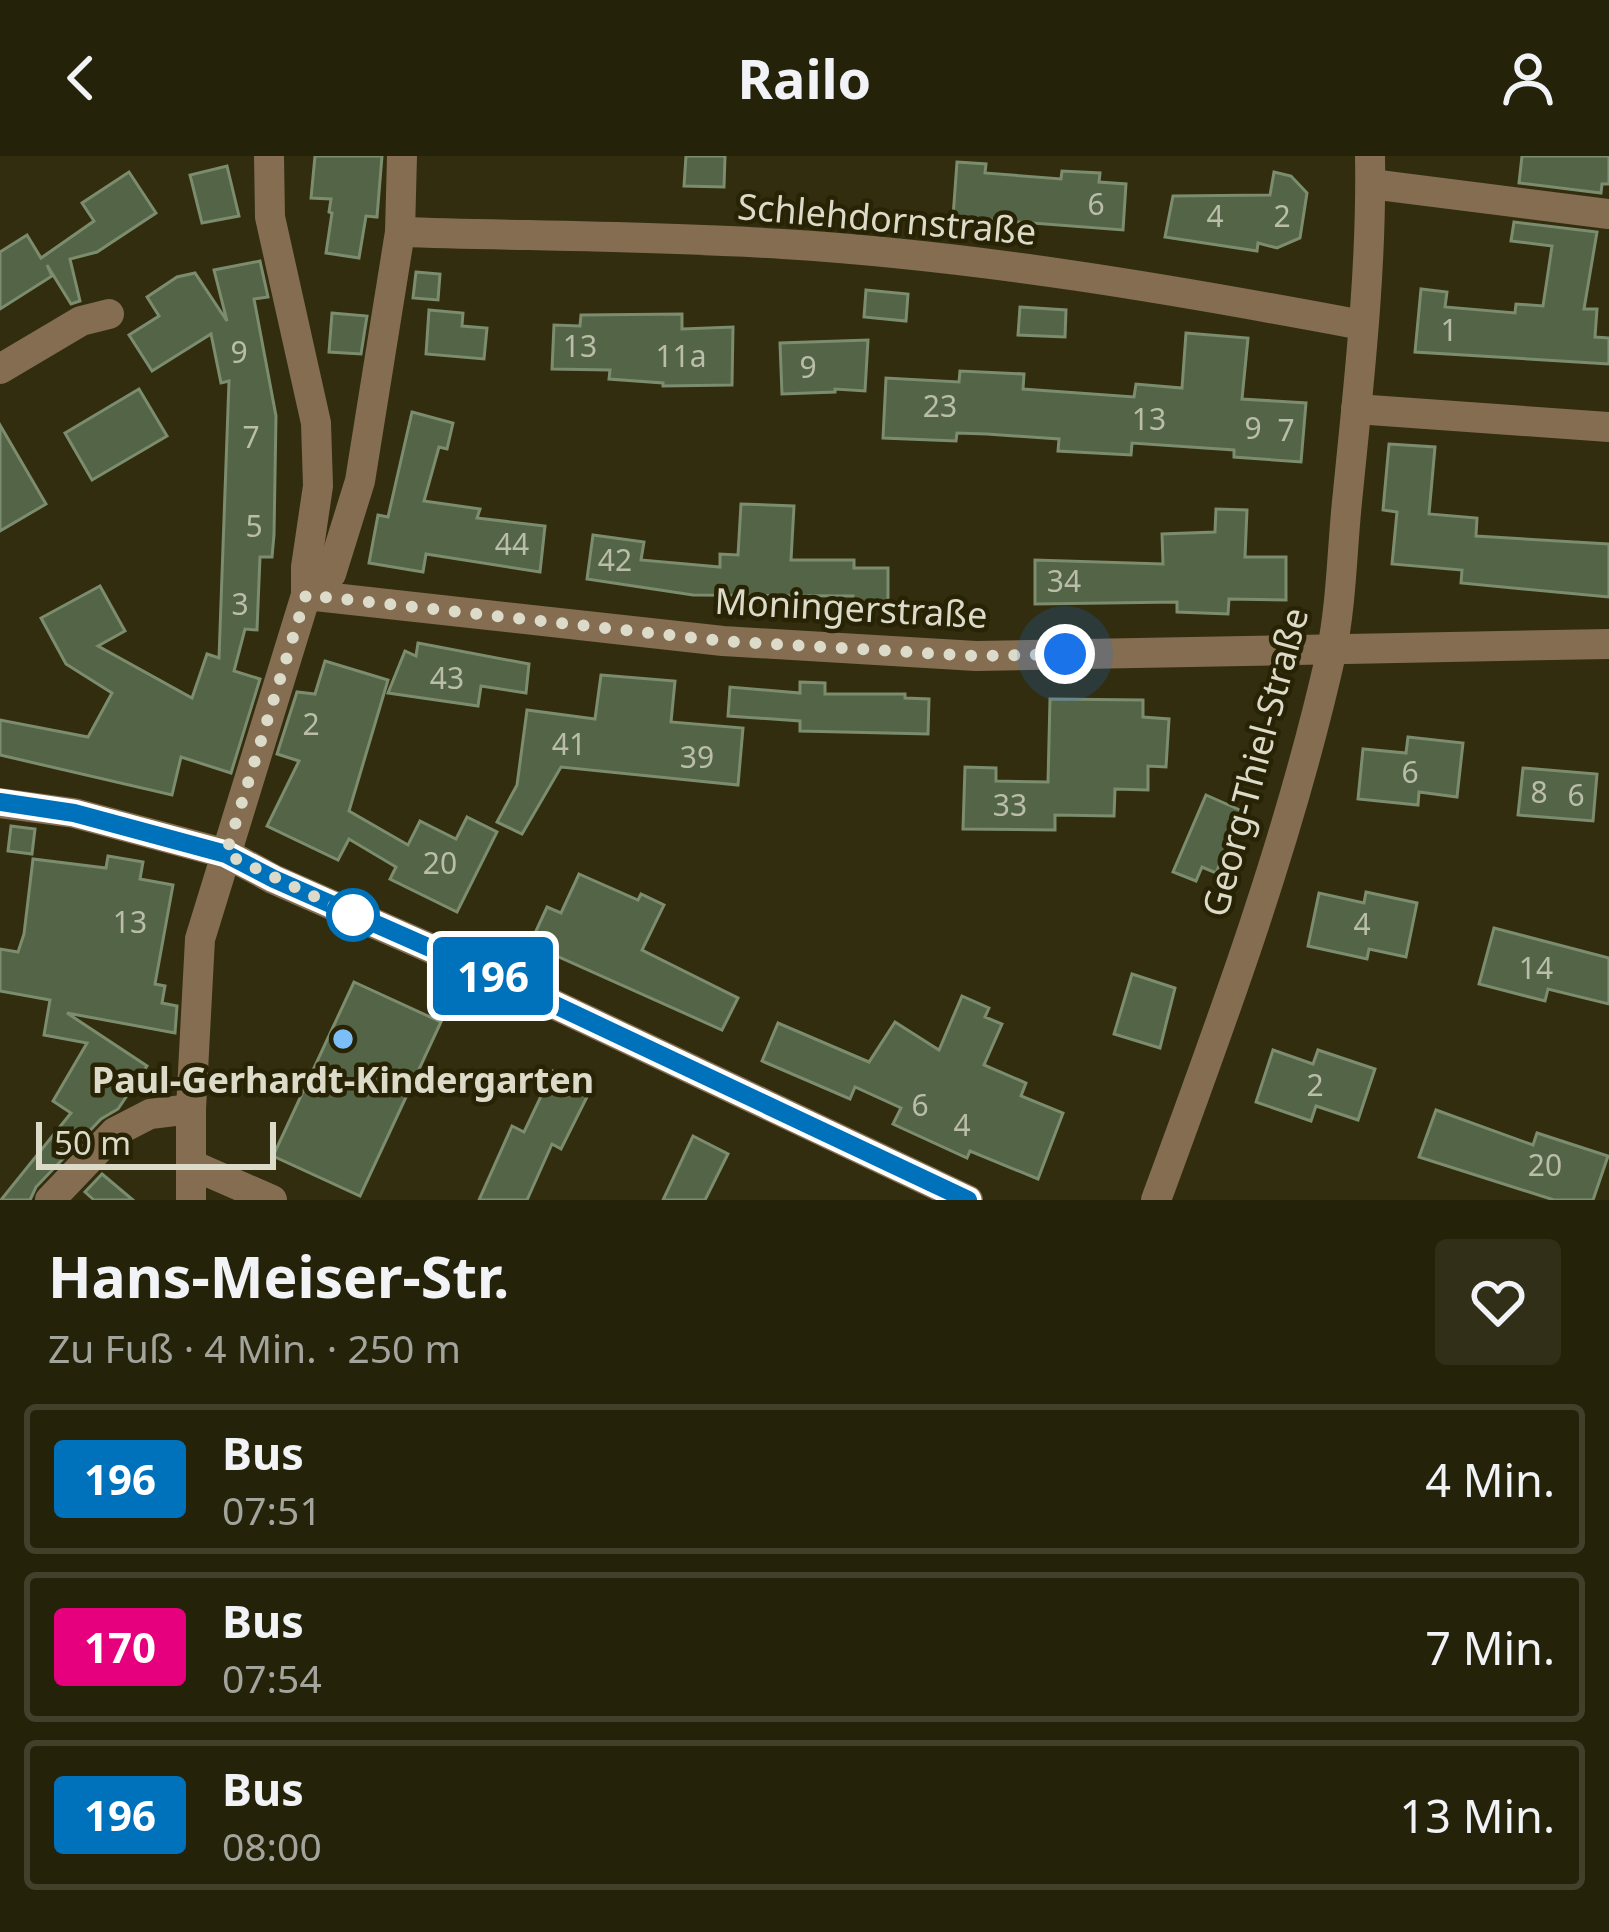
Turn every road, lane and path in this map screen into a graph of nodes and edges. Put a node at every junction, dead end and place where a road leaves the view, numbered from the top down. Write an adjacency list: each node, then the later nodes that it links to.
1 (269, 156): 11 (street)
2 (402, 156): 5 (street)
3 (1370, 170): 4 (street, Georg-Thiel-Straße); 7 (street, Georg-Thiel-Straße)
4 (1609, 214)
5 (400, 232): 7 (street, Schlehdornstraße); 11 (street)
6 (109, 314): 8 (street)
7 (1362, 325): 9 (street, Georg-Thiel-Straße)
8 (0, 369)
9 (1356, 410): 10 (street); 13 (street, Georg-Thiel-Straße)
10 (1609, 427)
11 (306, 595): 13 (street, Moningerstraße); 15 (street)
12 (1609, 644): 13 (street, Moningerstraße)
13 (1332, 650): 22 (street, Georg-Thiel-Straße)
14 (0, 802): 15 (street)
15 (226, 854): 16 (street); 21 (street)
16 (190, 1109): 17 (street); 18 (street)
17 (192, 1165): 19 (street); 20 (street)
18 (50, 1200)
19 (191, 1200)
20 (272, 1200)
21 (968, 1200)
22 (1156, 1200)

